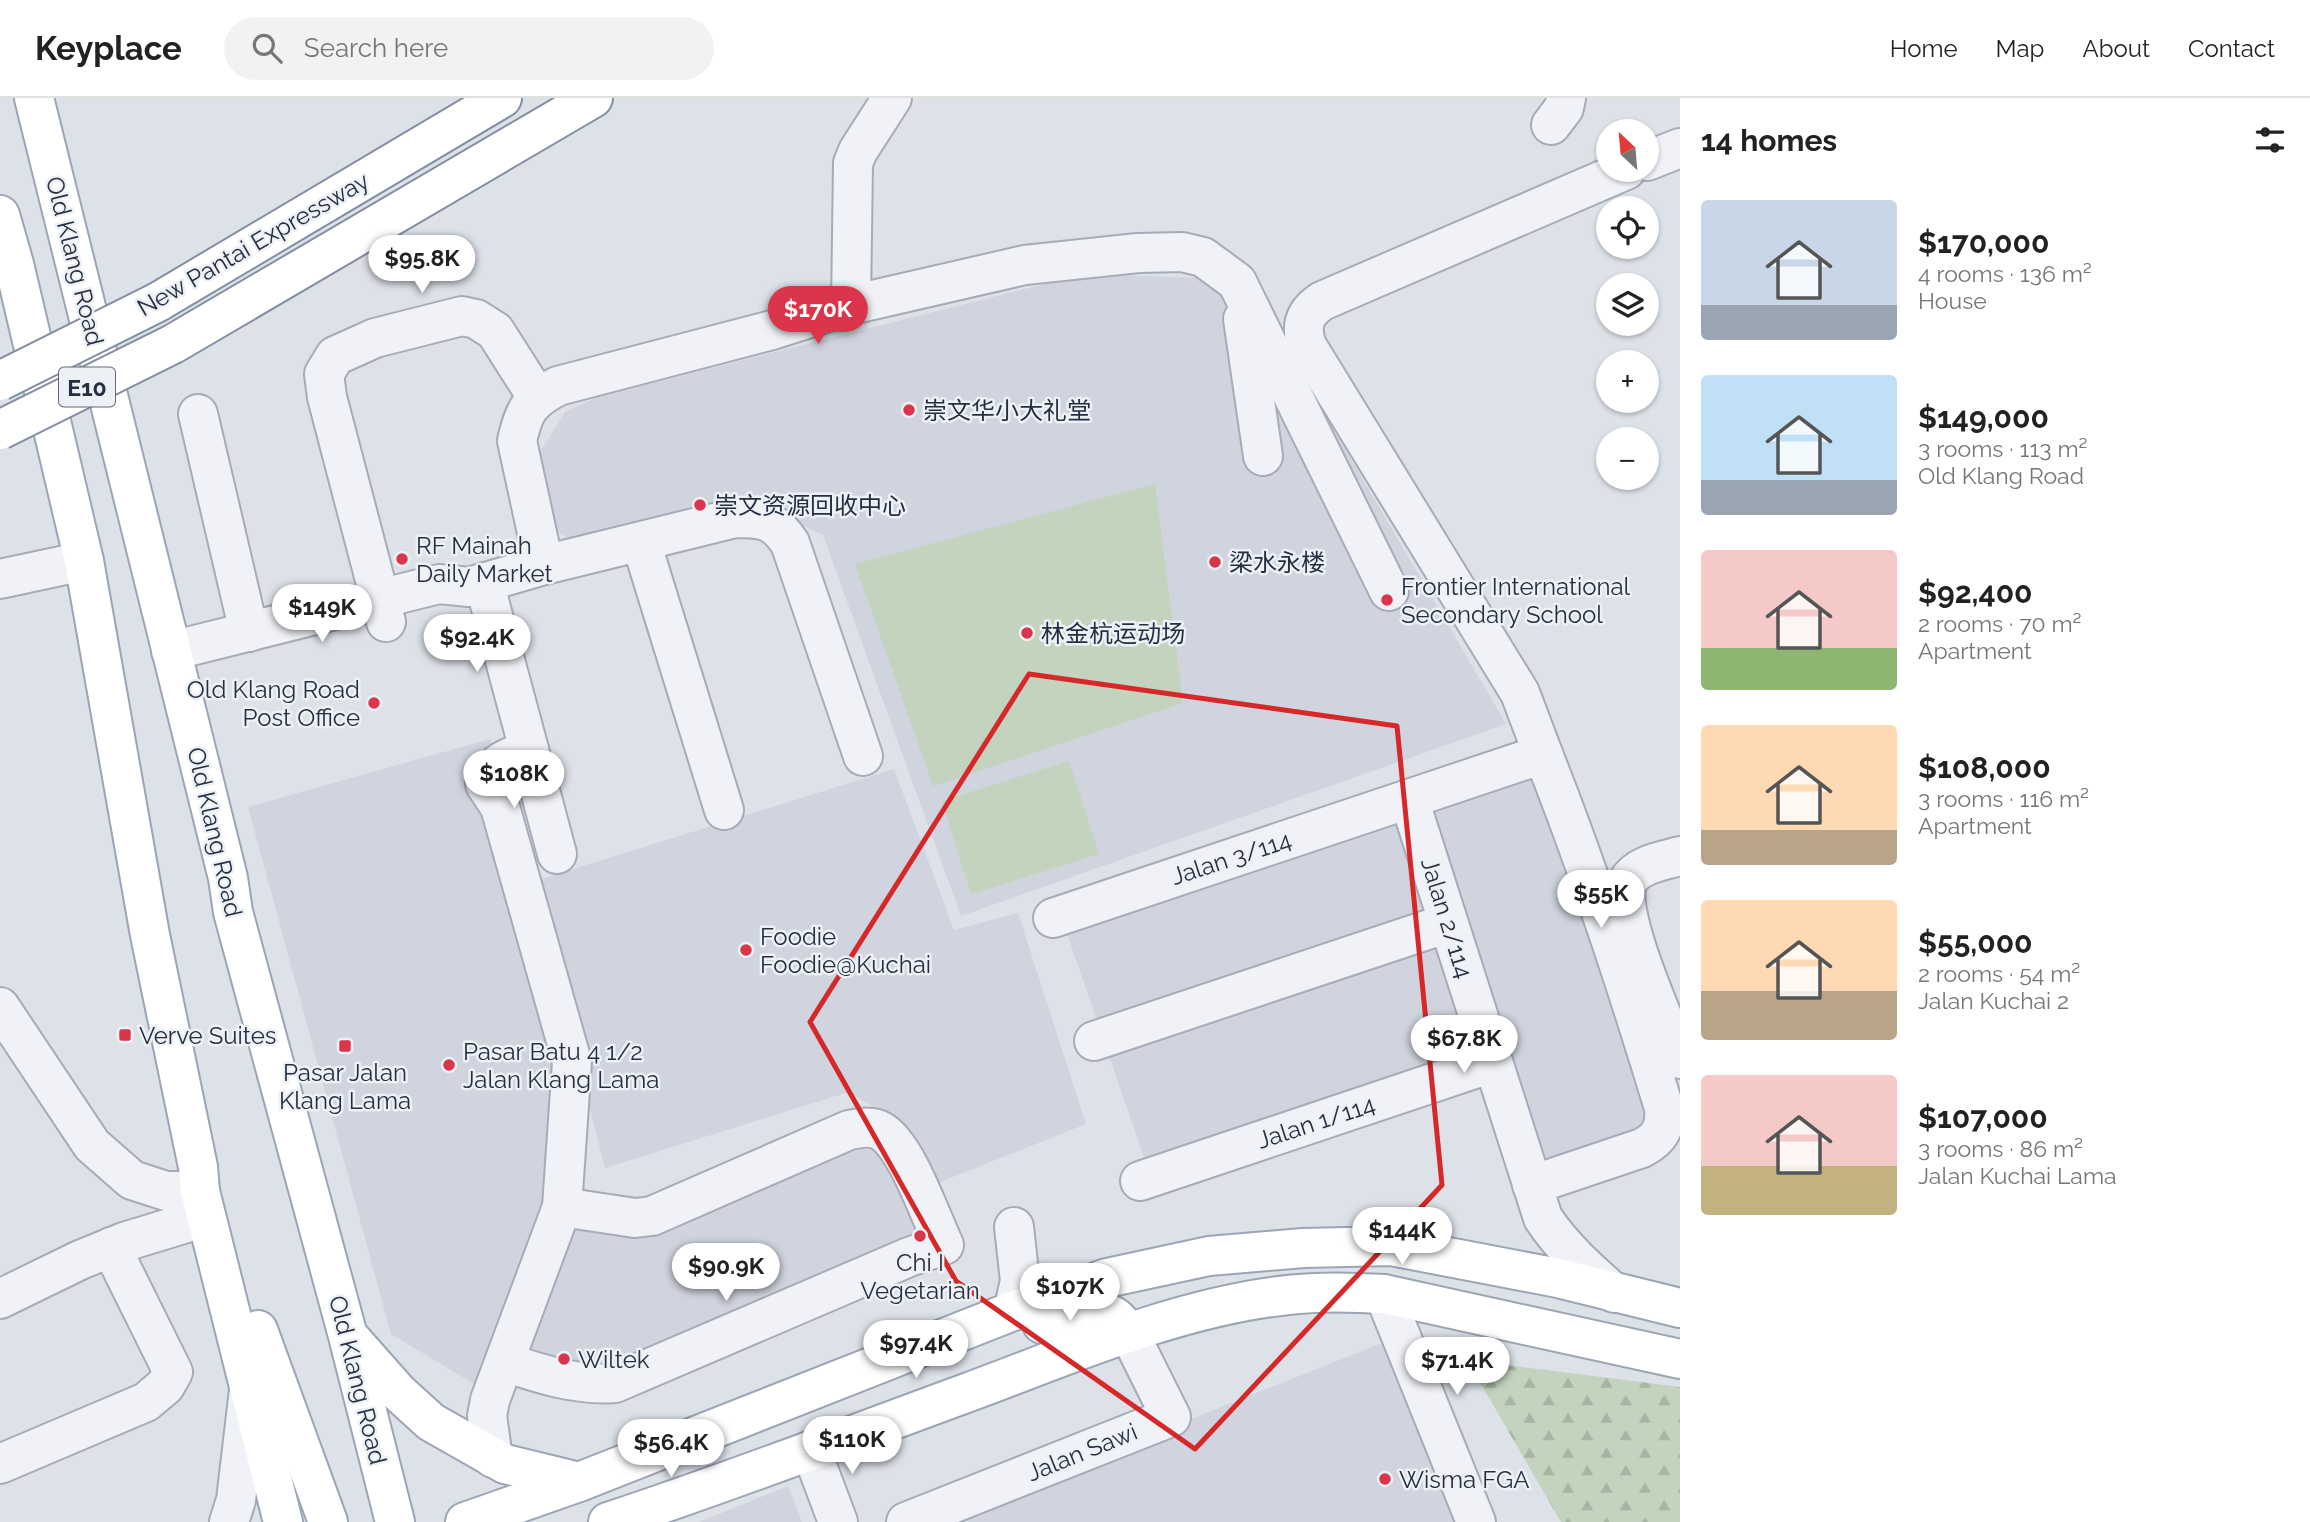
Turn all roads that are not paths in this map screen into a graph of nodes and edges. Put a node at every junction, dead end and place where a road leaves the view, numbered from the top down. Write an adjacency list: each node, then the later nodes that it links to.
1 (34, 98): 25 (main road, Old Klang Road)
2 (502, 98): 12 (main road, New Pantai Expressway / E10, bridge)
3 (593, 98): 15 (main road, New Pantai Expressway / E10, bridge)
4 (892, 98): 11 (street)
5 (1680, 148): 6 (street)
6 (1659, 156)
7 (1598, 182): 27 (street)
8 (0, 215): 9 (main road)
9 (7, 267): 18 (main road)
10 (1237, 282): 11 (street); 16 (street); 22 (street)
11 (851, 305): 13 (street)
12 (0, 381)
13 (537, 397): 19 (street); 23 (street)
14 (198, 414): 24 (street)
15 (0, 430)
16 (1263, 456)
17 (641, 542): 19 (street); 28 (street); 30 (street)
18 (84, 561): 20 (street); 42 (main road)
19 (544, 565): 21 (street)
20 (0, 579)
21 (476, 584): 23 (street); 26 (street)
22 (1389, 591)
23 (383, 611): 24 (street); 25 (street)
24 (249, 632): 25 (street)
25 (174, 662): 52 (main road, Old Klang Road)
26 (529, 750): 31 (street); 43 (street)
27 (1543, 754): 29 (street, Jalan 3/114); 41 (street)
28 (863, 756)
29 (1409, 799): 33 (street, Jalan 3/114); 34 (street, Jalan 2/114)
30 (723, 810)
31 (557, 854)
32 (1680, 856): 35 (street)
33 (1053, 918)
34 (1448, 923): 37 (street); 39 (street, Jalan 2/114)
35 (1670, 1005): 38 (street)
36 (0, 1007): 42 (street)
37 (1094, 1041)
38 (1680, 1059)
39 (1492, 1063): 40 (street, Jalan 1/114); 41 (street, Jalan 2/114)
40 (1140, 1181)
41 (1532, 1185): 46 (street, Jalan 2/114)
42 (201, 1192): 45 (street); 55 (main road); 63 (main road)
43 (562, 1207): 54 (street); 54 (street)
44 (1014, 1227): 50 (street)
45 (111, 1247): 48 (street); 58 (street)
46 (1614, 1293): 49 (main road); 50 (main road)
47 (1384, 1294): 51 (main road); 53 (main road); 69 (street)
48 (0, 1299)
49 (1680, 1308)
50 (998, 1317): 51 (main road); 59 (main road)
51 (1129, 1333): 56 (main road); 68 (street, Jalan Sawi)
52 (348, 1336): 57 (main road); 64 (main road, Old Klang Road)
53 (1680, 1359)
54 (505, 1362): 57 (street)
55 (250, 1386): 61 (main road); 62 (street)
56 (811, 1450): 60 (main road); 67 (street)
57 (493, 1458): 59 (main road)
58 (0, 1464)
59 (579, 1482): 65 (main road)
60 (645, 1514): 66 (main road)
61 (282, 1518)
62 (229, 1522)
63 (328, 1522)
64 (395, 1522)
65 (465, 1522)
66 (608, 1522)
67 (838, 1522)
68 (906, 1522)
69 (1475, 1522)

